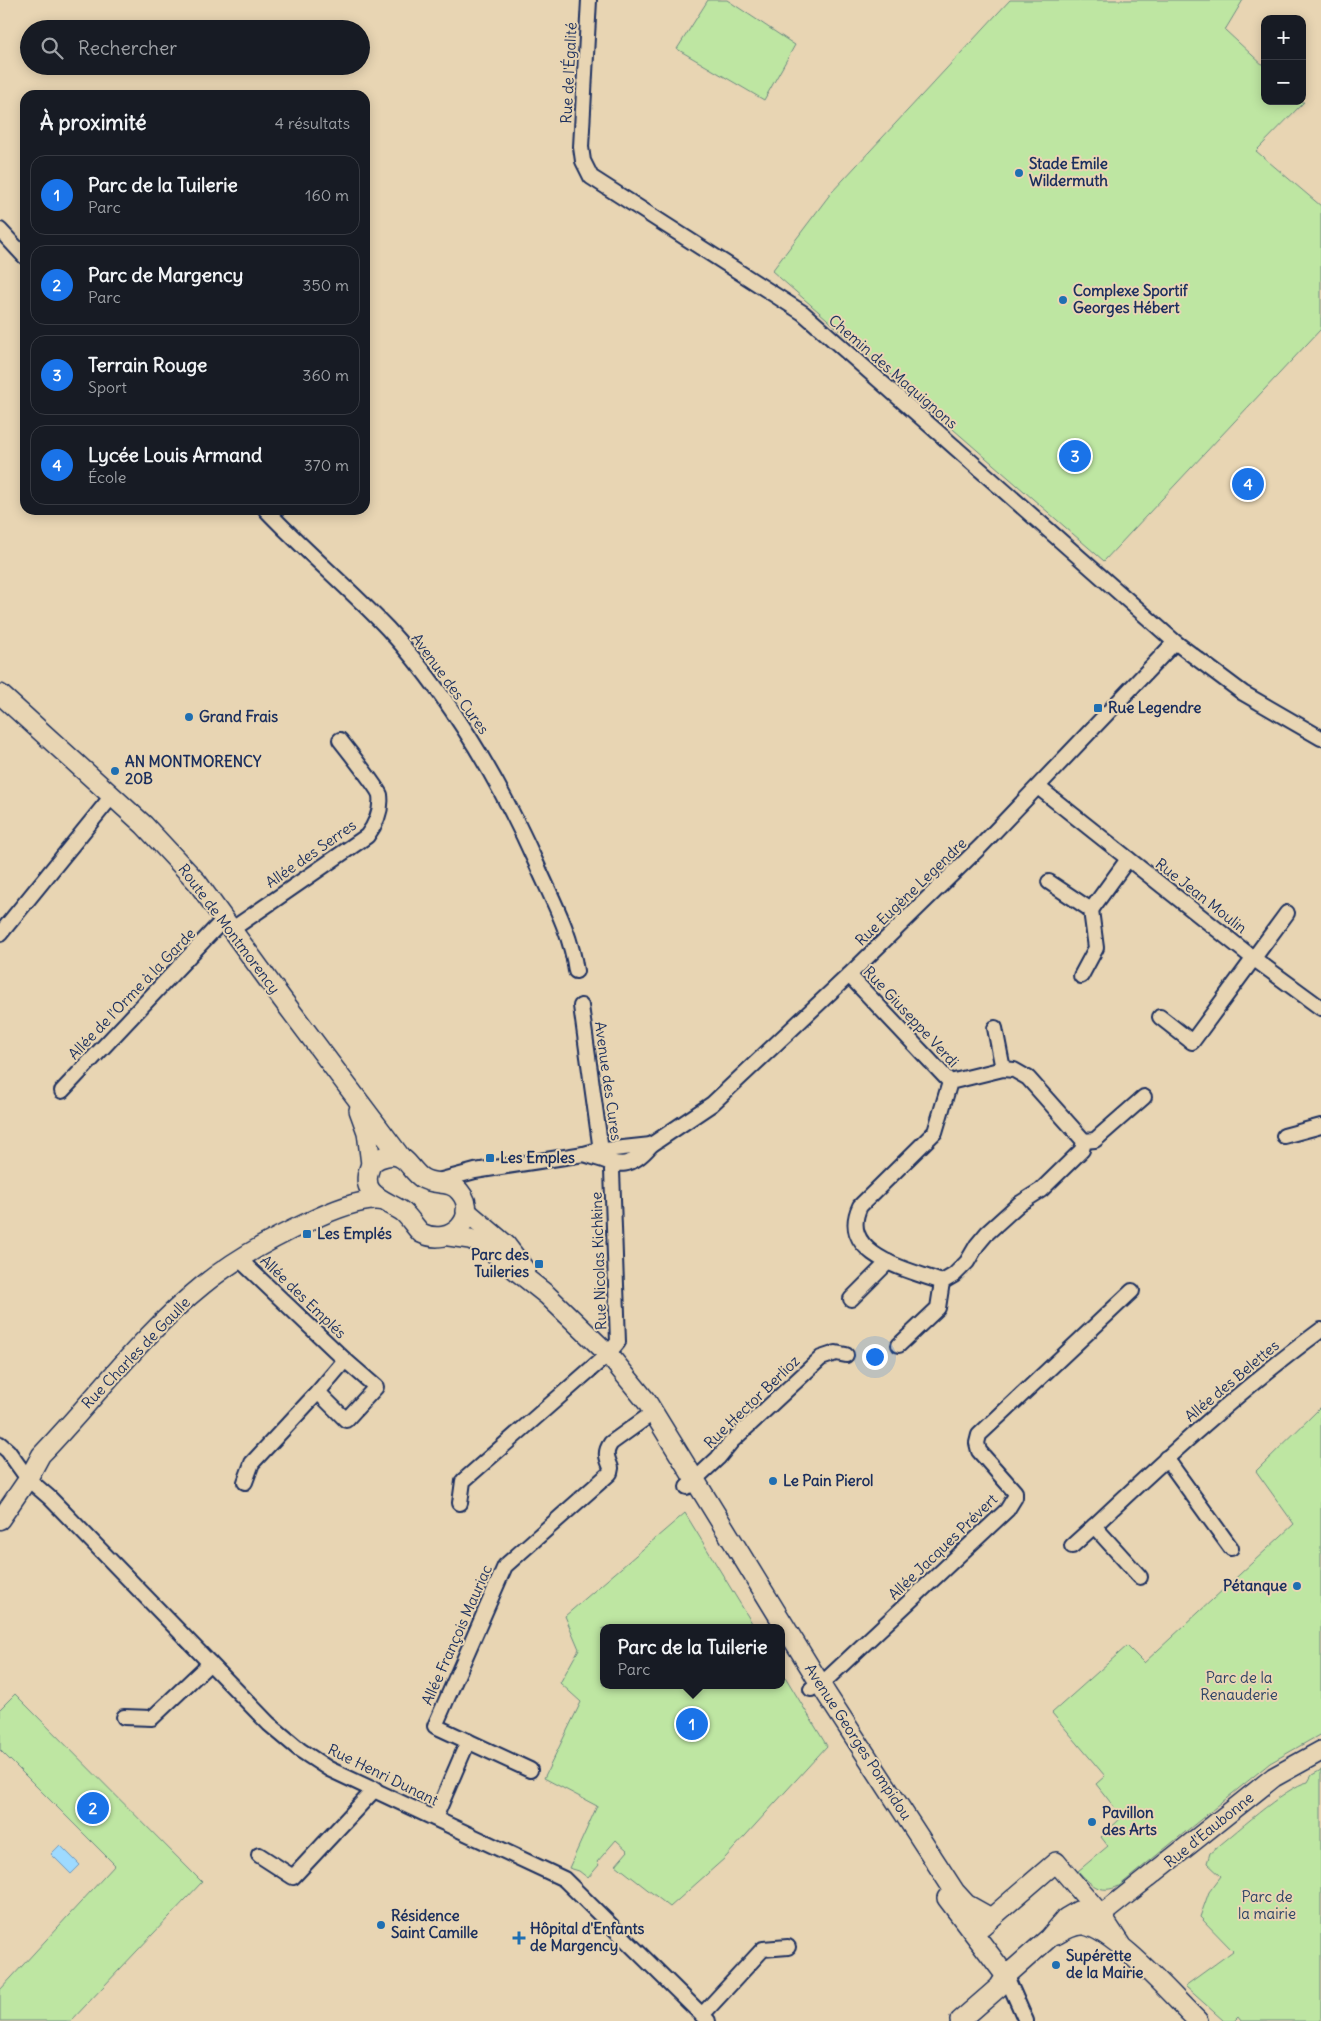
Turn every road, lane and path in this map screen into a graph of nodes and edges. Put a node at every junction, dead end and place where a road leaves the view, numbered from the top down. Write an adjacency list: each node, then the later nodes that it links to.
1 (589, 0): 2 (street, Rue de l'Égalité)
2 (582, 147): 6 (street, Chemin des Maquignons)
3 (0, 230): 4 (street)
4 (20, 252)
5 (271, 515): 19 (street, Avenue des Cures)
6 (1175, 642): 8 (street, Chemin des Maquignons); 10 (street, Rue Eugène Legendre)
7 (0, 694): 11 (main road, Route de Montmorency)
8 (1321, 738)
9 (340, 740): 16 (street, Allée des Serres)
10 (1038, 787): 12 (street, Rue Jean Moulin); 20 (street, Rue Eugène Legendre)
11 (112, 796): 16 (main road, Route de Montmorency); 17 (street)
12 (1128, 859): 14 (street); 18 (street, Rue Jean Moulin)
13 (1049, 882): 14 (street)
14 (1091, 910): 21 (street)
15 (1288, 913): 18 (street)
16 (228, 924): 28 (street, Allée de l'Orme à la Garde); 29 (main road, Route de Montmorency)
17 (0, 934)
18 (1253, 958): 23 (street, Rue Jean Moulin); 24 (street)
19 (576, 971)
20 (849, 975): 27 (street, Rue Giuseppe Verdi); 34 (street, Rue Eugène Legendre)
21 (1081, 976)
22 (581, 1006): 36 (street, Avenue des Cures)
23 (1321, 1008)
24 (1160, 1017)
25 (995, 1028): 26 (street)
26 (1003, 1069): 27 (street, Rue Giuseppe Verdi); 33 (street)
27 (950, 1082): 45 (street, Rue Giuseppe Verdi)
28 (62, 1091)
29 (354, 1097): 35 (main road, Route de Montmorency); 37 (main road, Route de Montmorency)
30 (1144, 1097): 33 (street)
31 (1321, 1126): 32 (street)
32 (1284, 1136)
33 (1084, 1141): 46 (street)
34 (651, 1145): 36 (street, Rue Eugène Legendre); 36 (street, Rue Eugène Legendre)
35 (400, 1156): 37 (main road); 39 (main road, Route de Montmorency)
36 (606, 1158): 38 (street, Rue Eugène Legendre); 52 (street, Rue Nicolas Kichkine)
37 (369, 1171): 40 (main road); 42 (street)
38 (475, 1171): 39 (street, Rue Eugène Legendre); 41 (street)
39 (435, 1182): 41 (main road, Avenue Georges Pompidou)
40 (382, 1201): 42 (street); 43 (main road, Avenue Georges Pompidou)
41 (464, 1203): 43 (main road); 48 (main road, Avenue Georges Pompidou)
42 (333, 1210): 44 (street, Rue Charles de Gaulle)
43 (449, 1236): 48 (main road, Avenue Georges Pompidou)
44 (239, 1259): 54 (street, Allée des Emplés); 59 (street, Rue Charles de Gaulle)
45 (888, 1262): 46 (street, Rue Giuseppe Verdi); 49 (street)
46 (942, 1282): 51 (street)
47 (1132, 1292): 73 (street, Allée Jacques Prévert)
48 (547, 1295): 52 (main road, Avenue Georges Pompidou)
49 (851, 1299)
50 (1321, 1330): 58 (street, Allée des Belettes)
51 (899, 1345)
52 (608, 1354): 56 (main road, Avenue Georges Pompidou); 62 (street)
53 (846, 1355): 61 (street, Rue Hector Berlioz)
54 (345, 1360): 55 (street, Allée des Emplés); 55 (street, Allée des Emplés)
55 (318, 1392): 60 (street, Allée des Emplés)
56 (649, 1415): 61 (main road, Avenue Georges Pompidou); 75 (street, Allée François Mauriac)
57 (0, 1444): 59 (street, Rue Henri Dunant)
58 (1166, 1458): 64 (street, Allée des Belettes); 66 (street)
59 (28, 1479): 63 (street, Rue Charles de Gaulle); 72 (street, Rue Henri Dunant)
60 (245, 1482)
61 (691, 1484): 68 (main road, Avenue Georges Pompidou); 69 (main road, Avenue Georges Pompidou)
62 (460, 1503)
63 (0, 1520)
64 (1094, 1526): 65 (street, Allée des Belettes); 67 (street)
65 (1072, 1546)
66 (1231, 1548)
67 (1140, 1576)
68 (771, 1624)
69 (777, 1624)
70 (785, 1637): 73 (main road, Avenue Georges Pompidou)
71 (785, 1645): 73 (main road, Avenue Georges Pompidou)
72 (210, 1663): 74 (street); 78 (street, Rue Henri Dunant)
73 (815, 1686): 82 (main road, Avenue Georges Pompidou); 83 (main road, Avenue Georges Pompidou)
74 (124, 1718)
75 (468, 1741): 77 (street, Allée François Mauriac); 79 (street)
76 (1321, 1751): 81 (main road, Rue d'Eaubonne)
77 (530, 1770)
78 (375, 1789): 79 (street, Rue Henri Dunant); 80 (street)
79 (434, 1818): 88 (street, Rue Henri Dunant)
80 (259, 1855)
81 (1101, 1915): 82 (main road); 84 (main road); 85 (main road)
82 (991, 1918): 83 (main road)
83 (974, 1933): 87 (main road, Avenue Georges Pompidou)
84 (1049, 1938): 85 (main road); 87 (main road)
85 (1120, 1944): 91 (main road)
86 (788, 1947): 88 (street)
87 (1006, 1976): 89 (main road); 90 (street)
88 (705, 2018)
89 (960, 2021)
90 (1026, 2021)
91 (1198, 2021)

